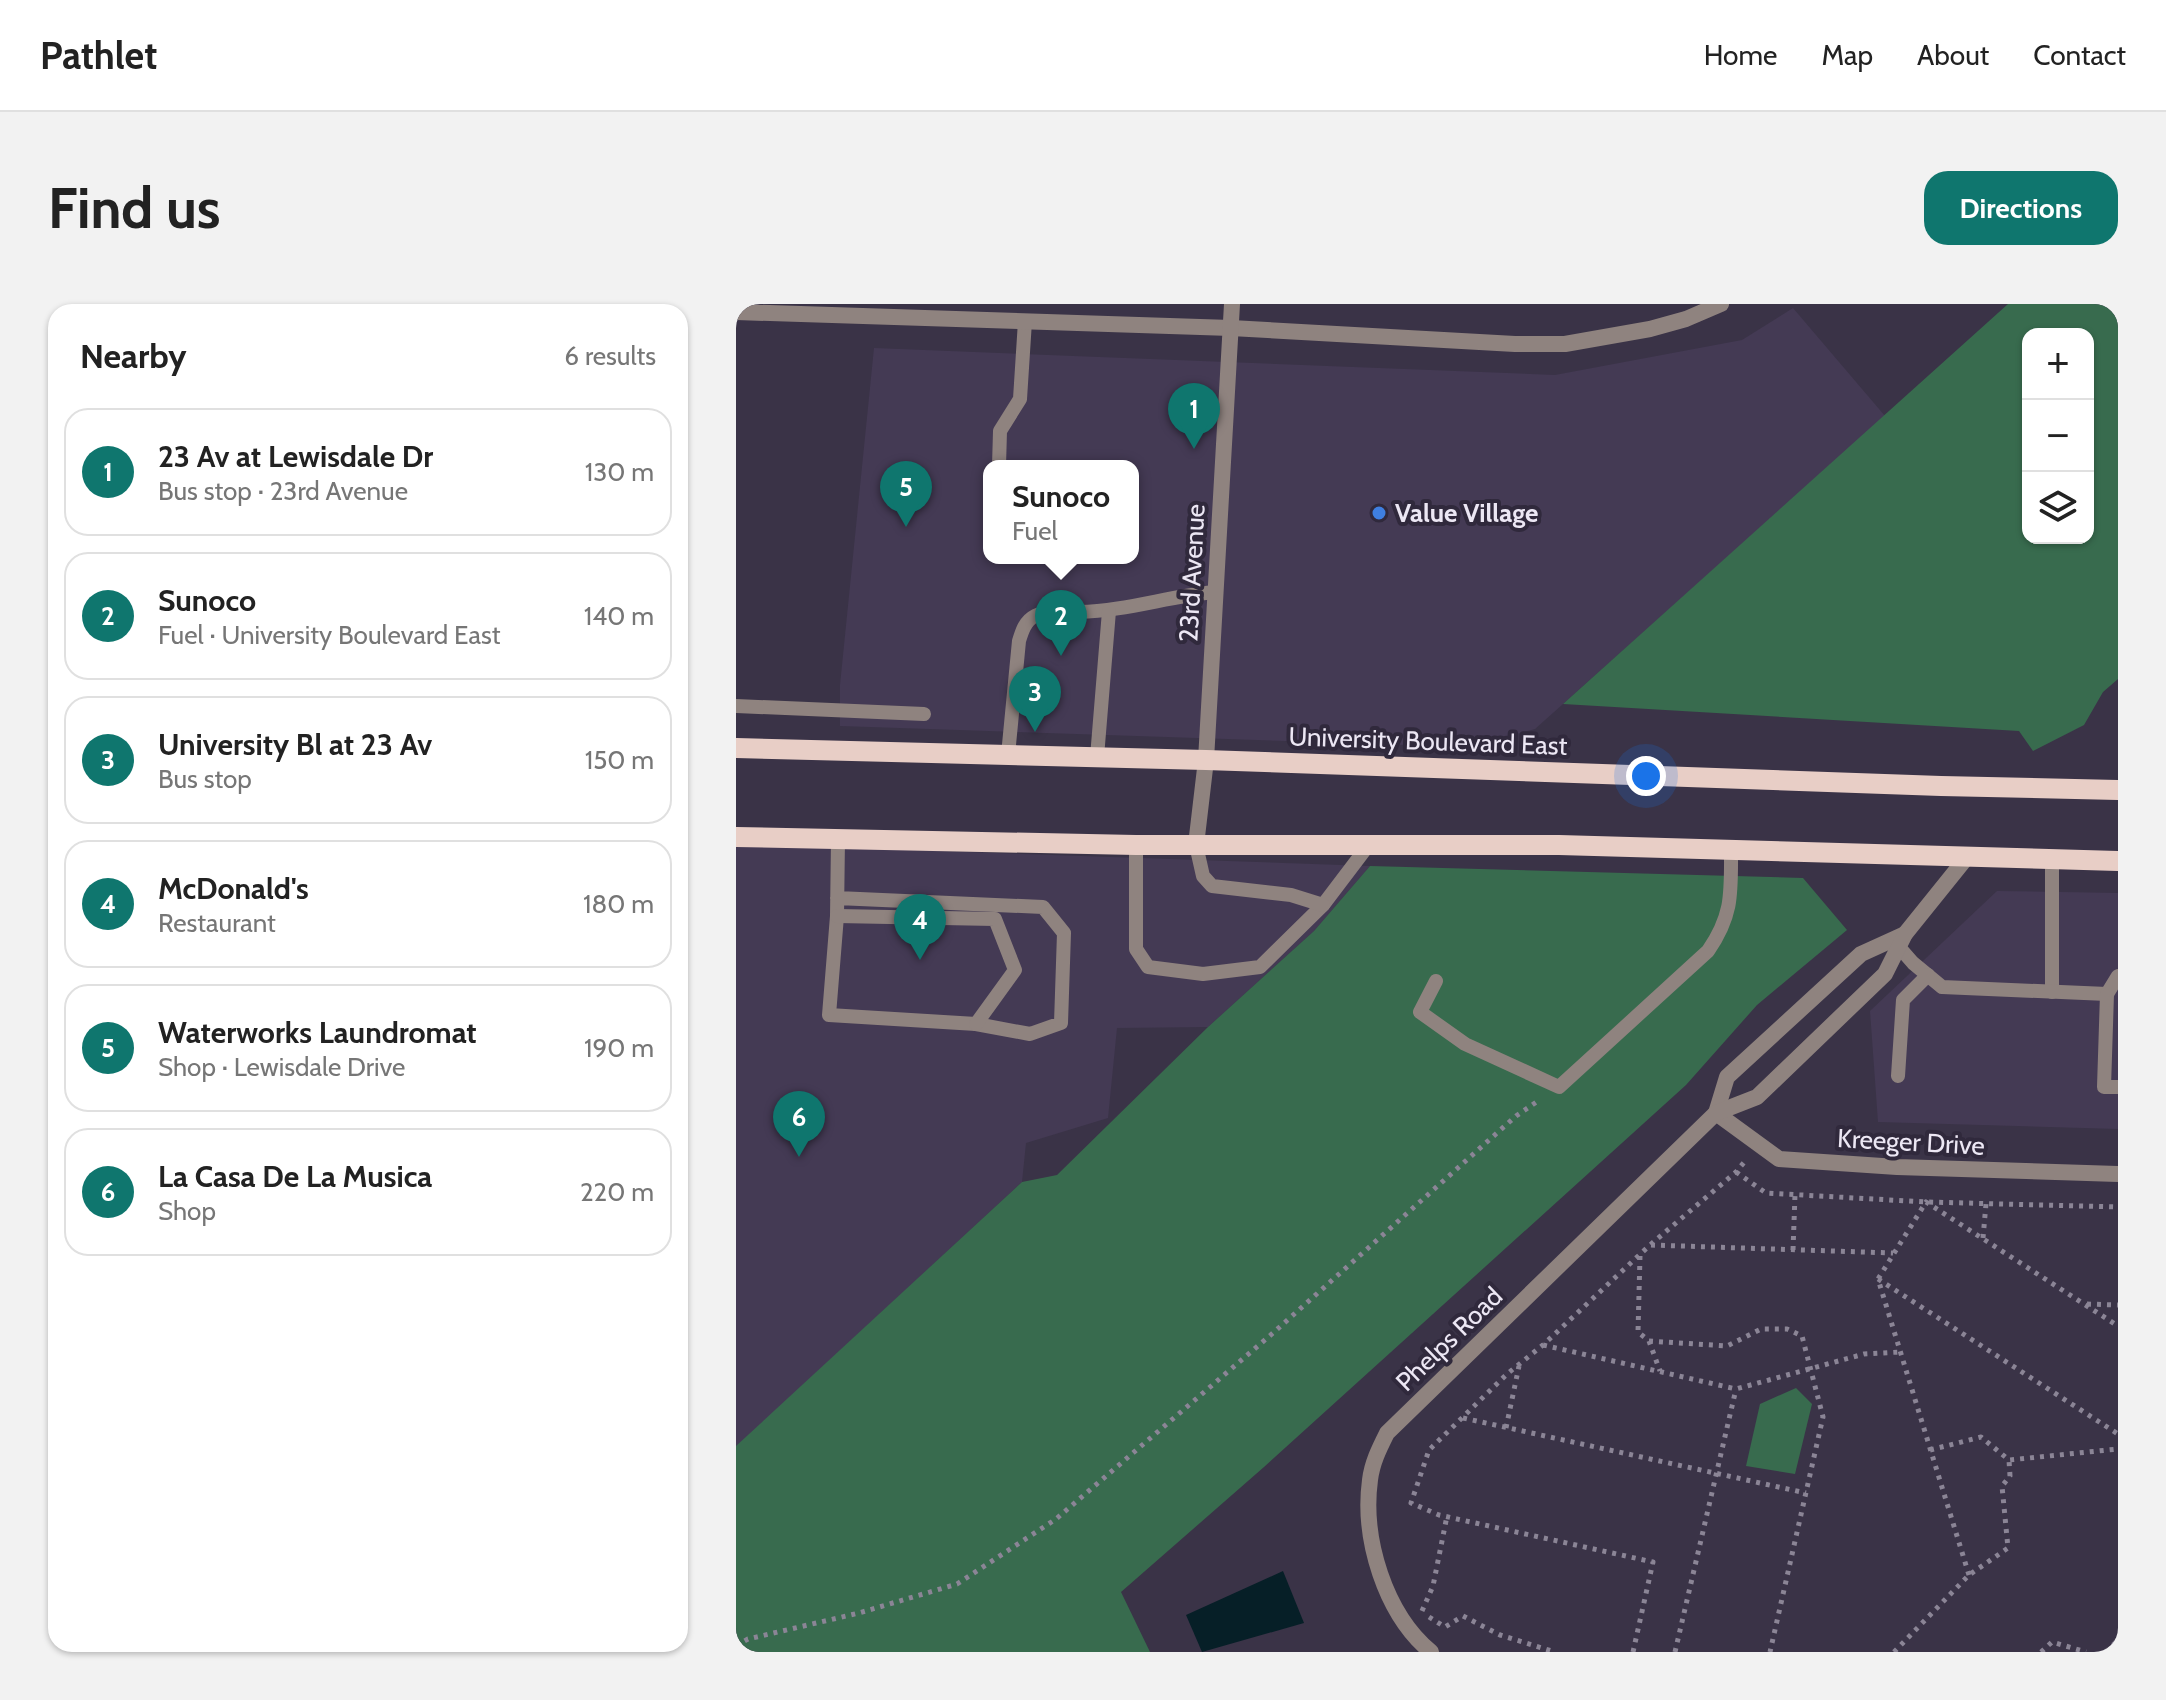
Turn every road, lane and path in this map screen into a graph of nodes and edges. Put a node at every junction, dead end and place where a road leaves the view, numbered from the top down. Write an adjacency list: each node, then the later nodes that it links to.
1 (1232, 304): 5 (street, 23rd Avenue)
2 (1721, 304): 5 (street)
3 (736, 312): 4 (street)
4 (1025, 321): 5 (street); 6 (lane)
5 (1231, 328): 7 (street, 23rd Avenue)
6 (999, 460)
7 (1215, 592): 8 (lane); 14 (street, 23rd Avenue)
8 (1109, 611): 12 (lane); 13 (lane)
9 (736, 706): 10 (lane)
10 (924, 714)
11 (736, 748): 12 (main road, University Boulevard East)
12 (1008, 755): 13 (main road, University Boulevard East)
13 (1097, 757): 14 (main road, University Boulevard East)
14 (1206, 760): 15 (main road, University Boulevard East); 19 (street, 23rd Avenue)
15 (2118, 790)
16 (736, 837): 17 (main road)
17 (838, 839): 18 (main road); 25 (lane)
18 (1136, 845): 19 (main road); 26 (lane)
19 (1196, 845): 20 (main road); 26 (lane)
20 (1367, 847): 21 (main road); 26 (lane)
21 (1731, 850): 22 (main road); 36 (lane)
22 (1967, 857): 23 (main road); 28 (street, Phelps Road)
23 (2052, 860): 24 (main road); 32 (lane)
24 (2118, 861)
25 (837, 898): 27 (lane); 34 (lane)
26 (1323, 905)
27 (837, 916): 34 (lane); 34 (lane)
28 (1902, 941): 29 (lane); 38 (street, Phelps Road); 38 (street, Phelps Road)
29 (1928, 975): 32 (lane); 35 (lane)
30 (2118, 976): 33 (lane)
31 (1436, 981): 36 (lane)
32 (2052, 992): 33 (lane)
33 (2107, 994): 37 (lane)
34 (976, 1024)
35 (1898, 1076)
36 (1559, 1087): 73 (path)
37 (2118, 1087)
38 (1716, 1113): 41 (street, Kreeger Drive); 74 (street, Phelps Road)
39 (1749, 1156): 40 (path)
40 (1736, 1172): 42 (path); 47 (path)
41 (2118, 1174)
42 (1795, 1195): 43 (path); 48 (path)
43 (1926, 1202): 44 (path); 46 (path); 49 (path)
44 (1986, 1203): 45 (path); 46 (path)
45 (2118, 1207)
46 (1983, 1238): 52 (path)
47 (1650, 1245): 48 (path); 50 (path)
48 (1793, 1250): 49 (path)
49 (1894, 1253): 51 (path)
50 (1640, 1255): 55 (path); 56 (path)
51 (1878, 1279): 57 (path); 64 (path)
52 (2083, 1303): 53 (path); 54 (path)
53 (2118, 1305)
54 (2118, 1326)
55 (1649, 1341): 59 (path); 60 (path)
56 (1543, 1345): 58 (path); 60 (path)
57 (1900, 1352): 59 (path); 66 (path)
58 (1520, 1364): 62 (path); 63 (path)
59 (1811, 1368): 61 (path); 69 (path)
60 (1661, 1372): 61 (path)
61 (1736, 1389): 68 (path)
62 (1463, 1418): 63 (path); 70 (path)
63 (1506, 1428): 68 (path)
64 (2118, 1434)
65 (2118, 1449): 67 (path)
66 (1930, 1450): 67 (path); 71 (path)
67 (2009, 1460): 71 (path)
68 (1716, 1474): 69 (path); 77 (path)
69 (1806, 1493): 78 (path)
70 (1447, 1516): 75 (path); 76 (path)
71 (1969, 1575): 79 (path)
72 (2118, 1640): 82 (path)
73 (736, 1646)
74 (1431, 1652)
75 (1555, 1652)
76 (1633, 1652)
77 (1675, 1652)
78 (1770, 1652)
79 (1894, 1652)
80 (2041, 1652): 81 (path)
81 (2086, 1652)
82 (2106, 1652)

